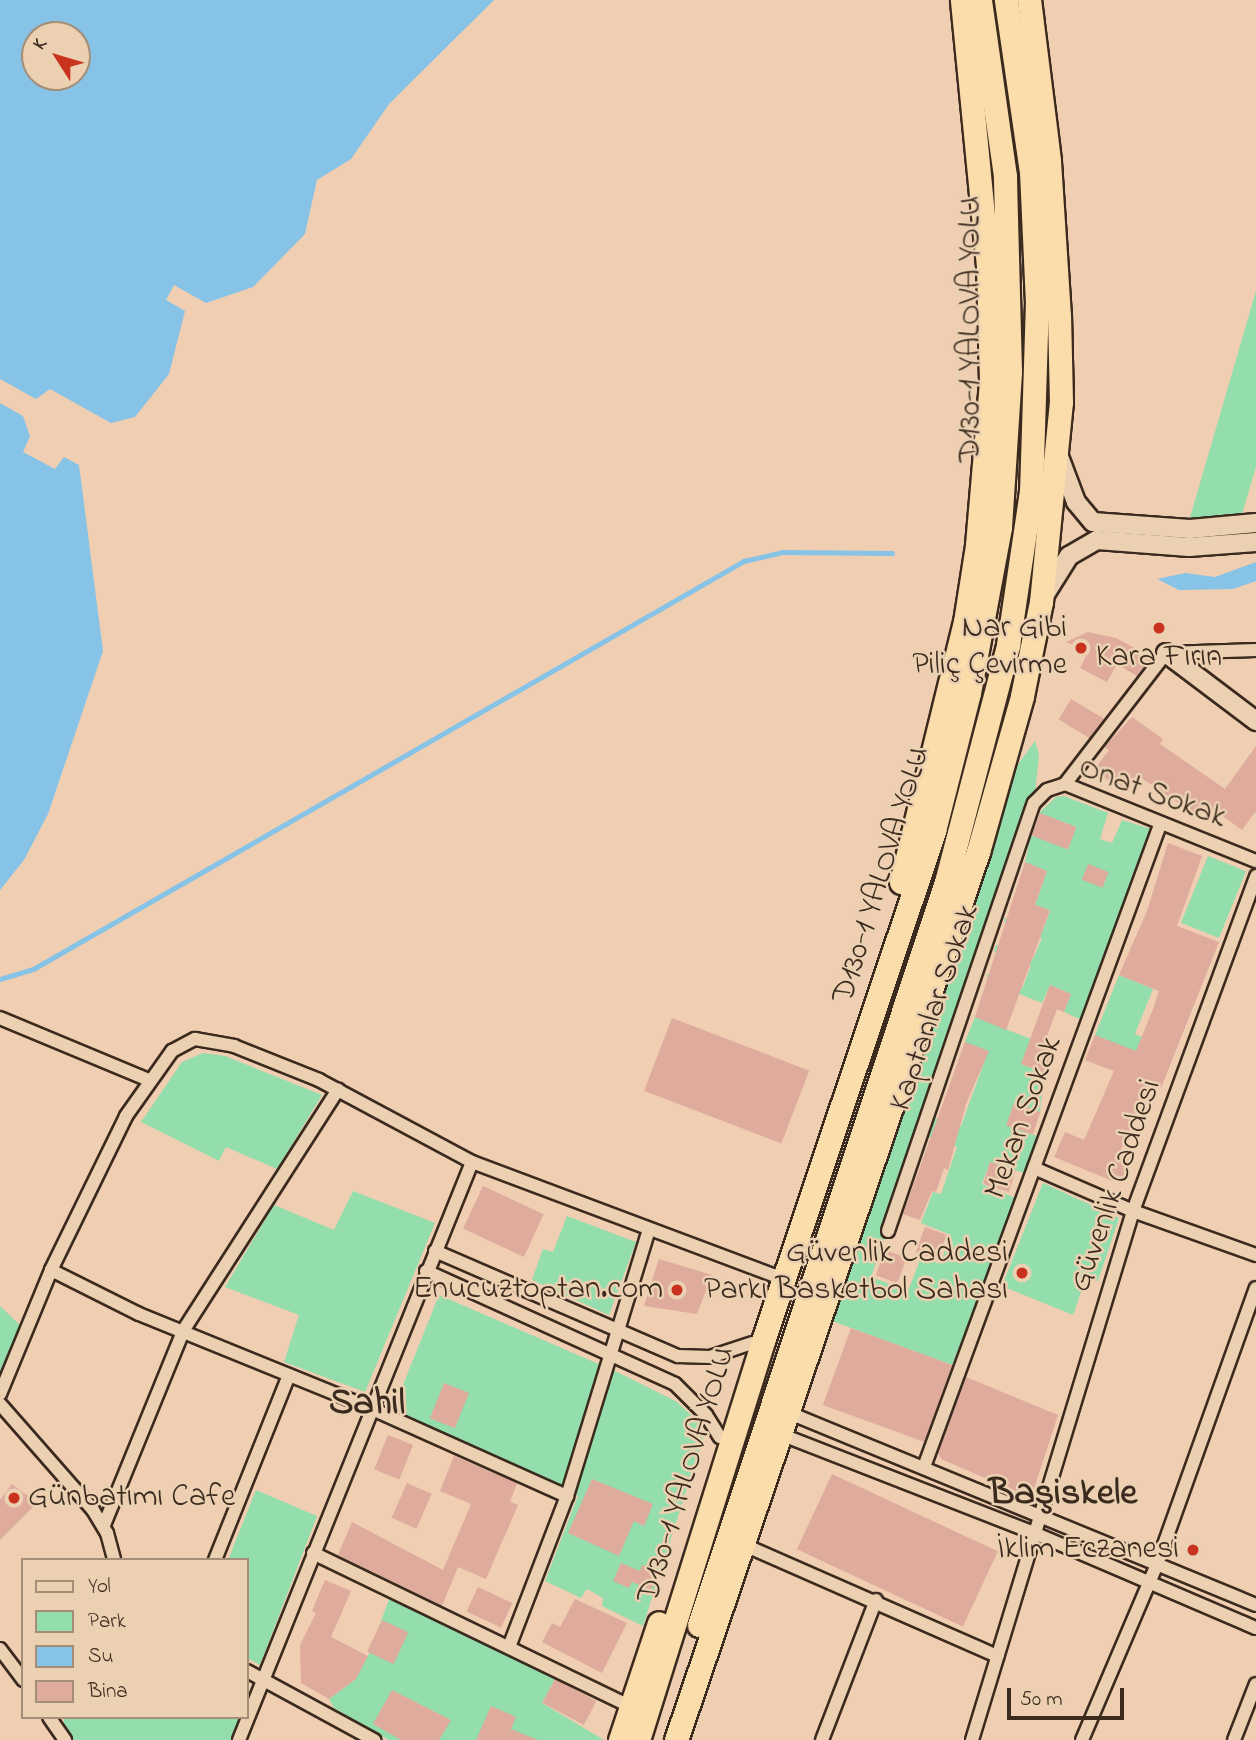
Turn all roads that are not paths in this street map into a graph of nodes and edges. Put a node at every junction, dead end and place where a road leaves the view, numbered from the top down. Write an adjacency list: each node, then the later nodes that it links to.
1 (962, 0): 5 (highway)
2 (980, 0): 8 (highway, D130-1 YALOVA YOLU)
3 (1006, 0): 7 (highway)
4 (1029, 0): 6 (highway)
5 (968, 24): 8 (highway); 35 (highway)
6 (1036, 45): 7 (highway); 9 (highway)
7 (1031, 172): 21 (highway)
8 (1005, 176): 54 (highway, D130-1 YALOVA YOLU)
9 (1057, 452): 10 (main road); 12 (highway)
10 (1256, 523)
11 (1256, 542): 12 (main road)
12 (1041, 602): 22 (highway)
13 (1256, 650): 14 (street)
14 (1166, 653): 15 (main road); 16 (street)
15 (1256, 722)
16 (1065, 784): 17 (street, Onat Sokak); 18 (street, Onat Sokak)
17 (1034, 803): 30 (street, Kaptanlar Sokak)
18 (1160, 825): 19 (street, Onat Sokak); 27 (street, Mekan Sokak)
19 (1256, 861)
20 (1256, 876): 28 (street, Güvenlik Caddesi)
21 (946, 882): 22 (highway); 79 (highway)
22 (943, 955): 45 (highway)
23 (0, 1018): 24 (street)
24 (149, 1080): 25 (street); 33 (street)
25 (338, 1090): 26 (street); 37 (street)
26 (472, 1162): 29 (street); 31 (street)
27 (1034, 1168): 28 (street); 48 (street, Mekan Sokak)
28 (1133, 1210): 32 (street); 50 (street, Güvenlik Caddesi)
29 (649, 1230): 35 (street); 38 (street)
30 (888, 1231)
31 (435, 1251): 34 (street); 38 (street)
32 (1256, 1255)
33 (51, 1270): 37 (street); 42 (street)
34 (426, 1271): 40 (street); 44 (street)
35 (776, 1276): 39 (highway)
36 (1256, 1288): 58 (street)
37 (183, 1331): 41 (street); 51 (street)
38 (617, 1331): 39 (street); 40 (street)
39 (752, 1343): 47 (highway)
40 (610, 1354): 47 (street); 49 (street)
41 (289, 1375): 44 (street); 57 (street)
42 (0, 1394)
43 (0, 1404): 51 (street)
44 (370, 1408): 49 (street); 55 (street)
45 (787, 1412): 46 (highway); 48 (street)
46 (780, 1434): 52 (street); 53 (highway)
47 (720, 1437): 70 (highway)
48 (924, 1467): 50 (street)
49 (567, 1496): 63 (street)
50 (1040, 1516): 52 (street, Güvenlik Caddesi); 58 (street)
51 (103, 1525): 56 (street)
52 (1034, 1533): 59 (street); 65 (street, Güvenlik Caddesi)
53 (743, 1544): 60 (street); 80 (highway)
54 (695, 1552): 70 (highway); 78 (highway, D130-1 YALOVA YOLU)
55 (313, 1553): 63 (street); 68 (street)
56 (113, 1558)
57 (216, 1558)
58 (1157, 1564): 59 (street); 61 (street)
59 (1150, 1583): 62 (street); 83 (street)
60 (876, 1600): 65 (street); 81 (street)
61 (1256, 1605)
62 (1256, 1628)
63 (509, 1647): 70 (street)
64 (0, 1648): 67 (street)
65 (997, 1656): 82 (street, Güvenlik Caddesi)
66 (248, 1672): 68 (street)
67 (21, 1677)
68 (264, 1680): 71 (street); 76 (street)
69 (1256, 1684): 84 (street)
70 (632, 1707): 77 (highway)
71 (248, 1718)
72 (50, 1719): 74 (street)
73 (248, 1719): 75 (street)
74 (65, 1740)
75 (239, 1740)
76 (374, 1740)
77 (620, 1740)
78 (638, 1740)
79 (663, 1740)
80 (676, 1740)
81 (822, 1740)
82 (972, 1740)
83 (1082, 1740)
84 (1234, 1740)

